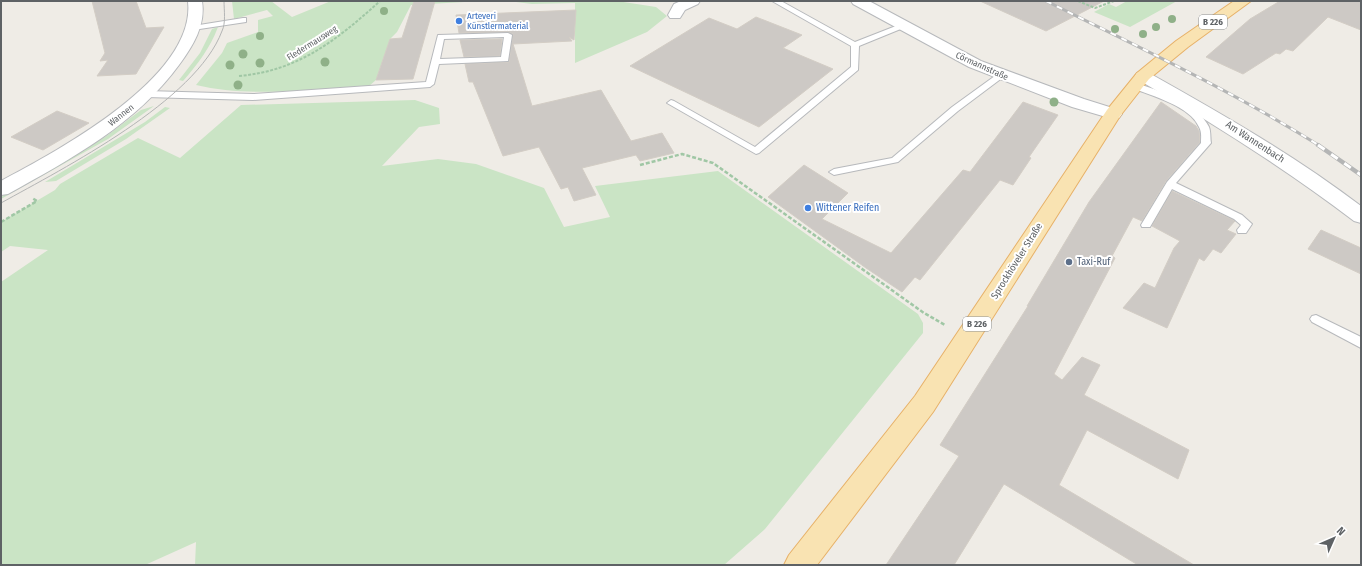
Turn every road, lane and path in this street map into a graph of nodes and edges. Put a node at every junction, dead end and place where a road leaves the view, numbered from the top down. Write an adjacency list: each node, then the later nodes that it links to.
1 (195, 1): 12 (street, Wannen)
2 (380, 1): 15 (path, Fledermausweg)
3 (694, 1): 9 (street)
4 (776, 1): 13 (lane)
5 (858, 1): 11 (street, Cörmannstraße)
6 (1078, 1): 7 (path)
7 (1114, 1)
8 (1244, 1): 17 (main road, Sprockhöveler Straße / B 226)
9 (675, 15)
10 (244, 20): 12 (lane)
11 (904, 26): 13 (lane); 16 (street, Cörmannstraße)
12 (193, 28): 18 (street, Wannen)
13 (855, 45): 19 (lane)
14 (435, 62): 14 (lane); 18 (lane)
15 (233, 76)
16 (1002, 76): 20 (street, Cörmannstraße); 22 (lane)
17 (1139, 81): 20 (main road, Sprockhöveler Straße / B 226); 23 (lane); 26 (street, Am Wannenbach)
18 (146, 94): 24 (street, Wannen)
19 (671, 103)
20 (1113, 114): 31 (main road, Sprockhöveler Straße / B 226)
21 (640, 165): 31 (path)
22 (834, 172)
23 (1170, 184): 28 (lane); 29 (lane)
24 (1, 189)
25 (26, 194): 27 (path)
26 (1361, 216)
27 (1, 222)
28 (1146, 225)
29 (1242, 230)
30 (1316, 320): 32 (lane)
31 (968, 338): 33 (main road, Sprockhöveler Straße / B 226)
32 (1361, 343)
33 (799, 565)

